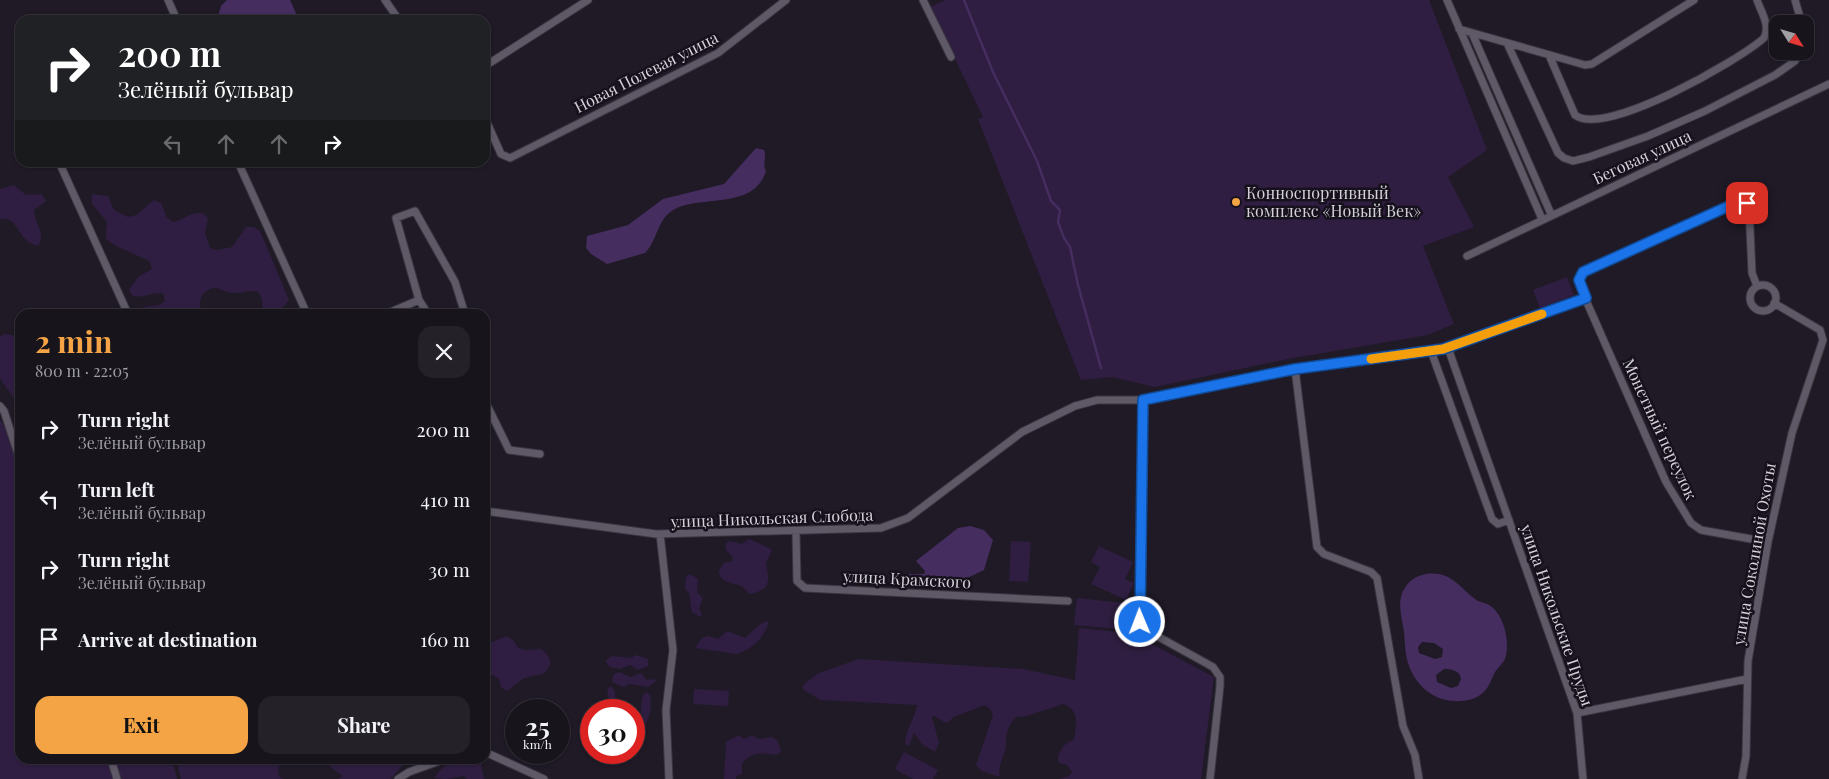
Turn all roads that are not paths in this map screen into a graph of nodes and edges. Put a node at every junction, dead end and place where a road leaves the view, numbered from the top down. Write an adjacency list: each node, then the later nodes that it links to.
1 (168, 0): 10 (street)
2 (385, 0): 11 (street)
3 (588, 0): 19 (street)
4 (786, 0): 21 (street, Новая Полевая улица)
5 (923, 0): 17 (street)
6 (1447, 0): 13 (street)
7 (1694, 0): 16 (street)
8 (1757, 0): 16 (street)
9 (1795, 0): 12 (street)
10 (175, 15)
11 (396, 15)
12 (1799, 15)
13 (1459, 29): 14 (street); 25 (street)
14 (1472, 33): 15 (street); 24 (street)
15 (1507, 43): 16 (street); 18 (street)
16 (1550, 55)
17 (951, 57)
18 (1795, 60)
19 (490, 63)
20 (1829, 84): 24 (street, Беговая улица)
21 (490, 129)
22 (61, 167): 31 (street)
23 (240, 167): 32 (street)
24 (1552, 214): 25 (street, Беговая улица)
25 (1542, 219): 26 (street, Беговая улица)
26 (1467, 256)
27 (1757, 286): 28 (street, Монетный переулок); 30 (street); 30 (street)
28 (1586, 298): 36 (street, улица Никольская Слобода); 48 (street, Монетный переулок)
29 (419, 300): 33 (street); 34 (street); 35 (street)
30 (1774, 303): 48 (street, улица Соколиной Охоты)
31 (126, 309)
32 (305, 309)
33 (398, 309)
34 (425, 309)
35 (463, 309)
36 (1448, 348): 37 (street, улица Никольская Слобода); 45 (street, улица Никольские Пруды)
37 (1431, 351): 38 (street, улица Никольская Слобода); 45 (street, улица Никольские Пруды)
38 (1295, 369): 39 (street, улица Никольская Слобода); 60 (street)
39 (1143, 400): 46 (street, улица Никольская Слобода); 59 (street)
40 (0, 406): 42 (street)
41 (490, 411): 43 (street)
42 (15, 445)
43 (540, 454)
44 (490, 512): 47 (street, улица Никольская Слобода)
45 (1509, 520): 51 (street, улица Никольские Пруды)
46 (796, 532): 47 (street, улица Никольская Слобода); 49 (street, улица Крамского)
47 (660, 534): 58 (street)
48 (1768, 542): 50 (street, улица Соколиной Охоты)
49 (1068, 601)
50 (1747, 679): 51 (street); 62 (street, улица Соколиной Охоты)
51 (1577, 713): 61 (street, улица Никольские Пруды)
52 (490, 754): 57 (street)
53 (112, 764): 55 (street)
54 (431, 764): 56 (street)
55 (117, 779)
56 (398, 779)
57 (544, 779)
58 (669, 779)
59 (1210, 779)
60 (1419, 779)
61 (1583, 779)
62 (1742, 779)

